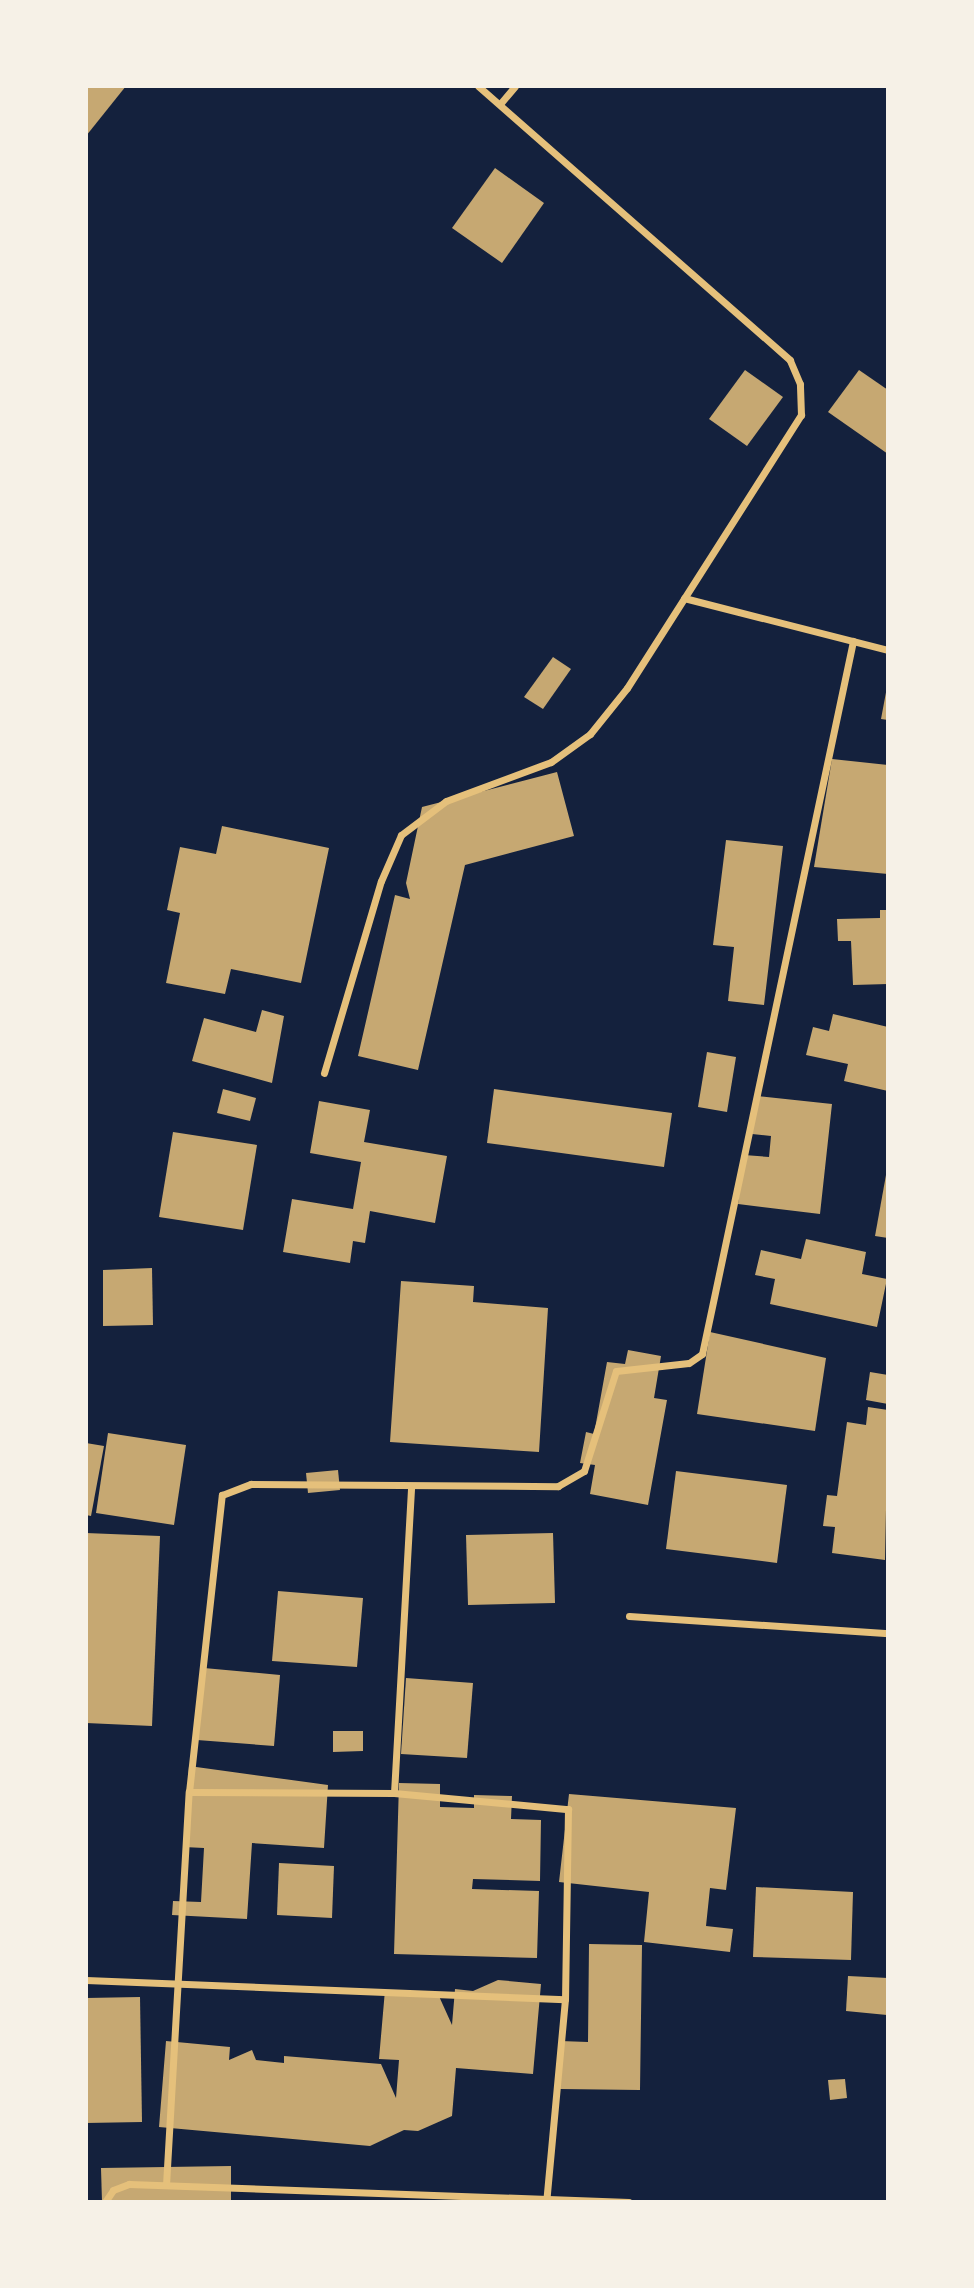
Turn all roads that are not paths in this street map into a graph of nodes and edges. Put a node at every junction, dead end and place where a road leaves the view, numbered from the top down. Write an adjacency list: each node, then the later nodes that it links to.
1 (478, 86): 3 (street)
2 (515, 86): 3 (street)
3 (500, 104): 4 (street)
4 (684, 598): 5 (street); 7 (street)
5 (853, 641): 6 (street); 8 (street)
6 (888, 650)
7 (324, 1073)
8 (411, 1487): 11 (street); 12 (street)
9 (629, 1616): 10 (street)
10 (888, 1633)
11 (189, 1792): 12 (street); 14 (street)
12 (394, 1793): 15 (street)
13 (86, 1980): 14 (street)
14 (177, 1986): 15 (street); 16 (street)
15 (565, 1999): 17 (street)
16 (166, 2185): 17 (street); 18 (street)
17 (546, 2200): 19 (street)
18 (105, 2202)
19 (628, 2202)

